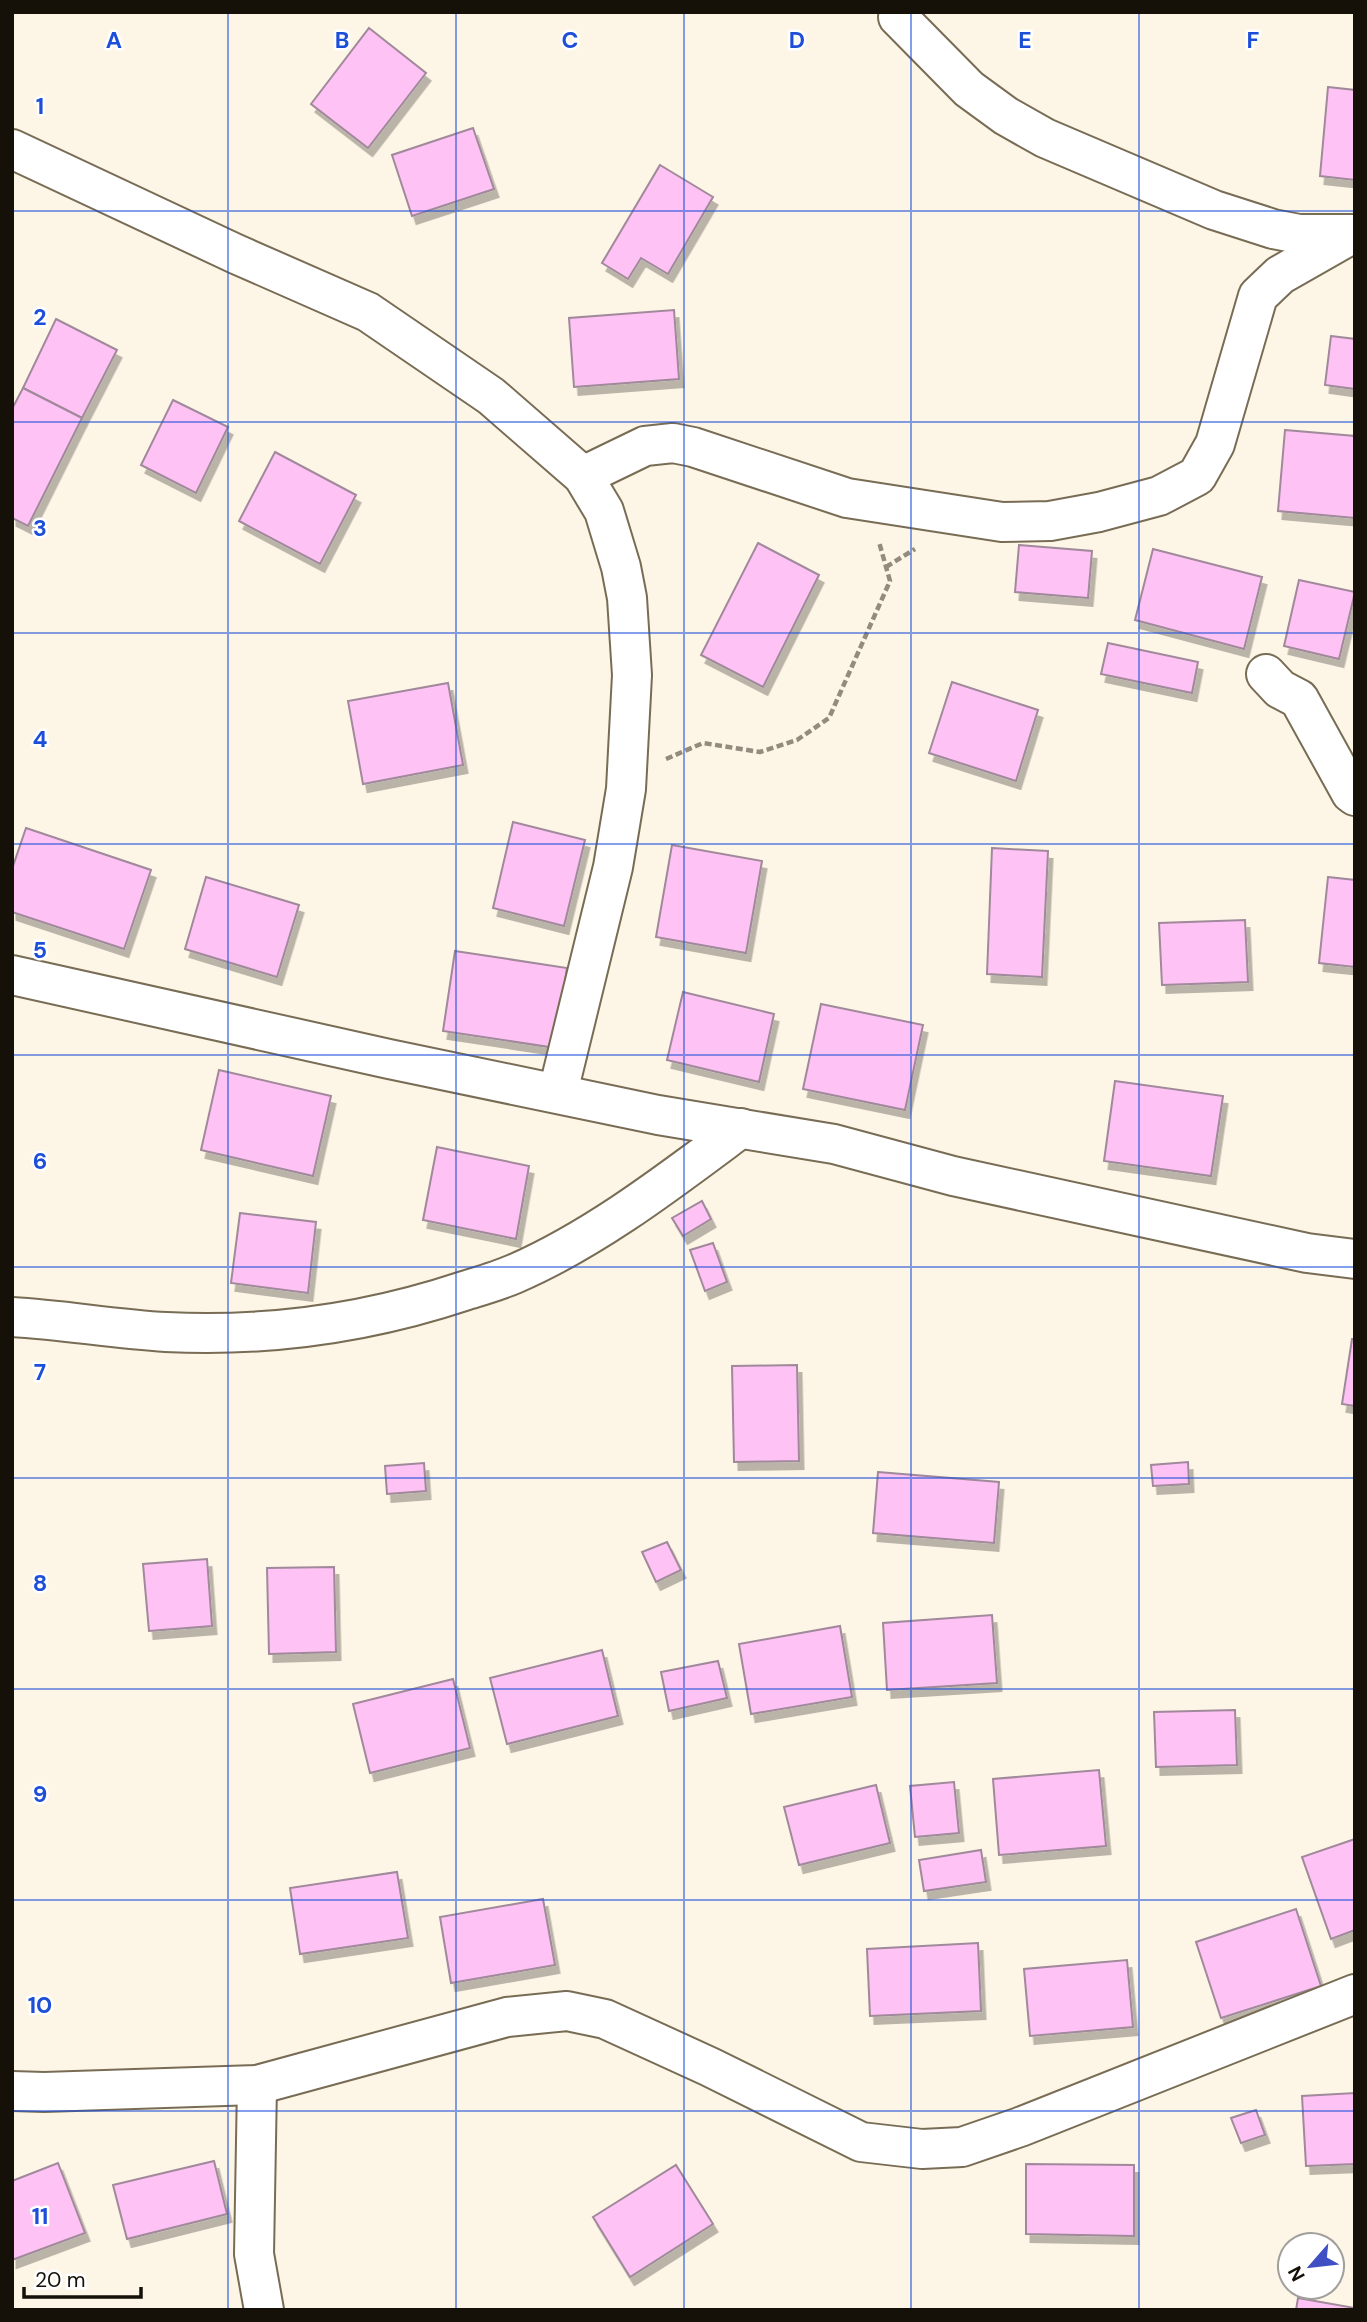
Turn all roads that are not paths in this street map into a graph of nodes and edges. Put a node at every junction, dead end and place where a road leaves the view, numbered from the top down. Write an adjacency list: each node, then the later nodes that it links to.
1 (898, 17): 3 (street)
2 (12, 149): 4 (street)
3 (1353, 234): 4 (street)
4 (583, 476): 8 (street)
5 (1266, 674): 6 (street)
6 (1355, 796)
7 (12, 975): 8 (street)
8 (558, 1093): 9 (street)
9 (741, 1128): 10 (street); 11 (street)
10 (1355, 1259)
11 (12, 1317)
12 (1355, 1994): 13 (street)
13 (257, 2085): 14 (street); 15 (street)
14 (12, 2091)
15 (264, 2310)

